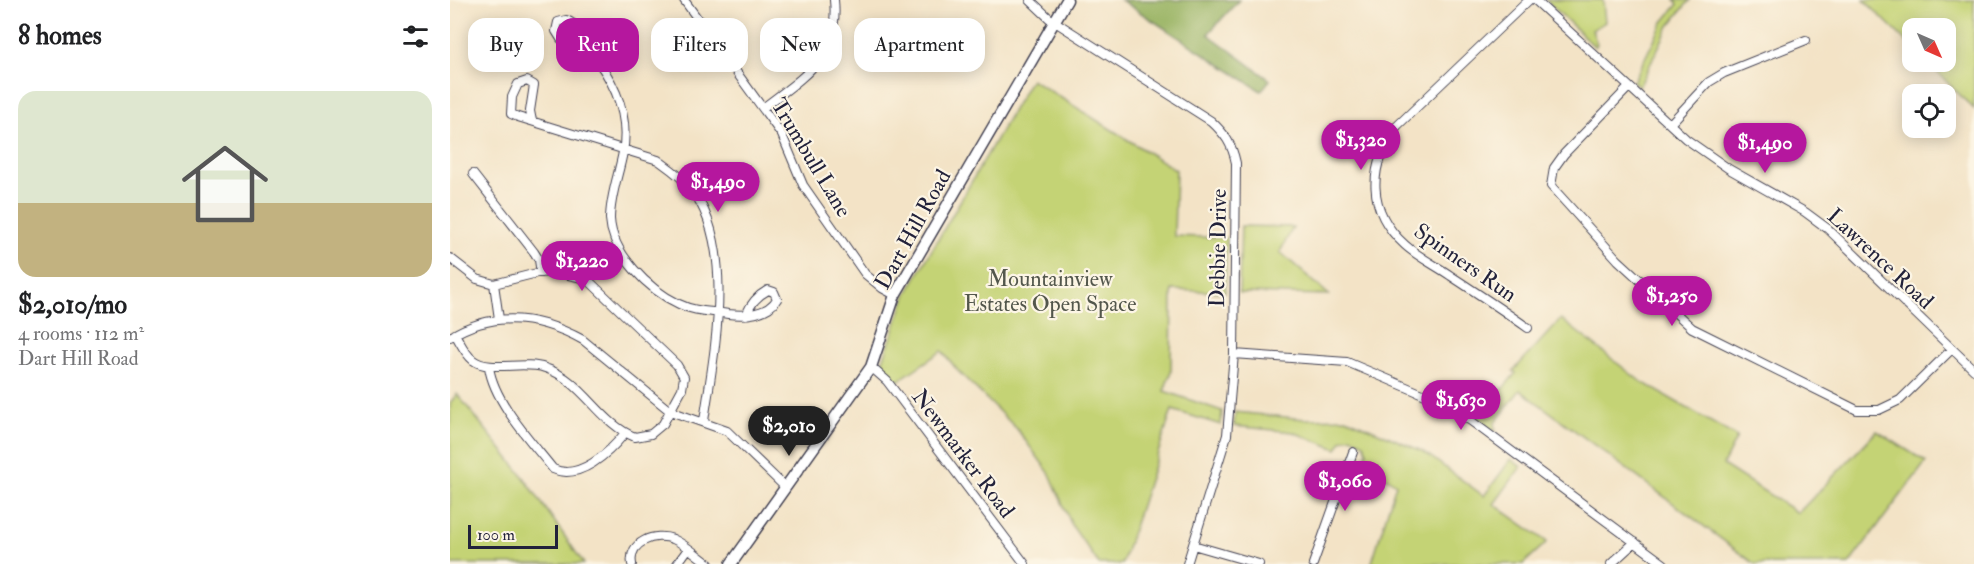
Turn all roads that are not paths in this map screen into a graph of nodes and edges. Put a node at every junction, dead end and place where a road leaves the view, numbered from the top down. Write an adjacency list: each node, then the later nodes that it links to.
1 (684, 0): 11 (street, Trumbull Lane)
2 (834, 0): 11 (street)
3 (1030, 0): 7 (street, Debbie Drive)
4 (1067, 0): 7 (main road, Dart Hill Road)
5 (1529, 0): 23 (street, Spinners Run)
6 (1535, 0): 10 (street, Lawrence Road)
7 (1055, 21): 19 (main road, Dart Hill Road); 26 (street, Debbie Drive)
8 (1806, 40): 13 (street)
9 (606, 72): 14 (street)
10 (1629, 87): 13 (street, Lawrence Road); 25 (street)
11 (763, 108): 19 (street, Trumbull Lane)
12 (532, 121): 12 (street); 14 (street)
13 (1670, 124): 25 (street, Lawrence Road)
14 (624, 149): 20 (street); 20 (street)
15 (473, 174): 17 (street)
16 (450, 258): 18 (street)
17 (541, 273): 18 (street); 30 (street)
18 (494, 284): 22 (street)
19 (895, 295): 28 (main road, Dart Hill Road)
20 (718, 312): 21 (street); 31 (street)
21 (746, 315)
22 (499, 319): 24 (street); 30 (street)
23 (1528, 328)
24 (453, 335): 27 (street)
25 (1951, 350): 29 (street, Lawrence Road)
26 (1234, 354): 35 (street); 36 (street, Debbie Drive)
27 (489, 367): 32 (street); 32 (street)
28 (871, 367): 34 (main road, Dart Hill Road); 42 (street, Newmarker Road)
29 (1974, 370)
30 (670, 411): 31 (street); 32 (street)
31 (704, 422): 34 (street)
32 (625, 433)
33 (1353, 452): 45 (street)
34 (785, 487): 41 (main road, Dart Hill Road)
35 (1635, 542): 46 (street); 47 (street)
36 (1193, 544): 43 (street, Debbie Drive); 44 (street)
37 (688, 549): 38 (street); 39 (street); 40 (street)
38 (632, 564)
39 (677, 564)
40 (709, 564)
41 (731, 564)
42 (1025, 564)
43 (1187, 564)
44 (1259, 564)
45 (1313, 564)
46 (1611, 564)
47 (1664, 564)

